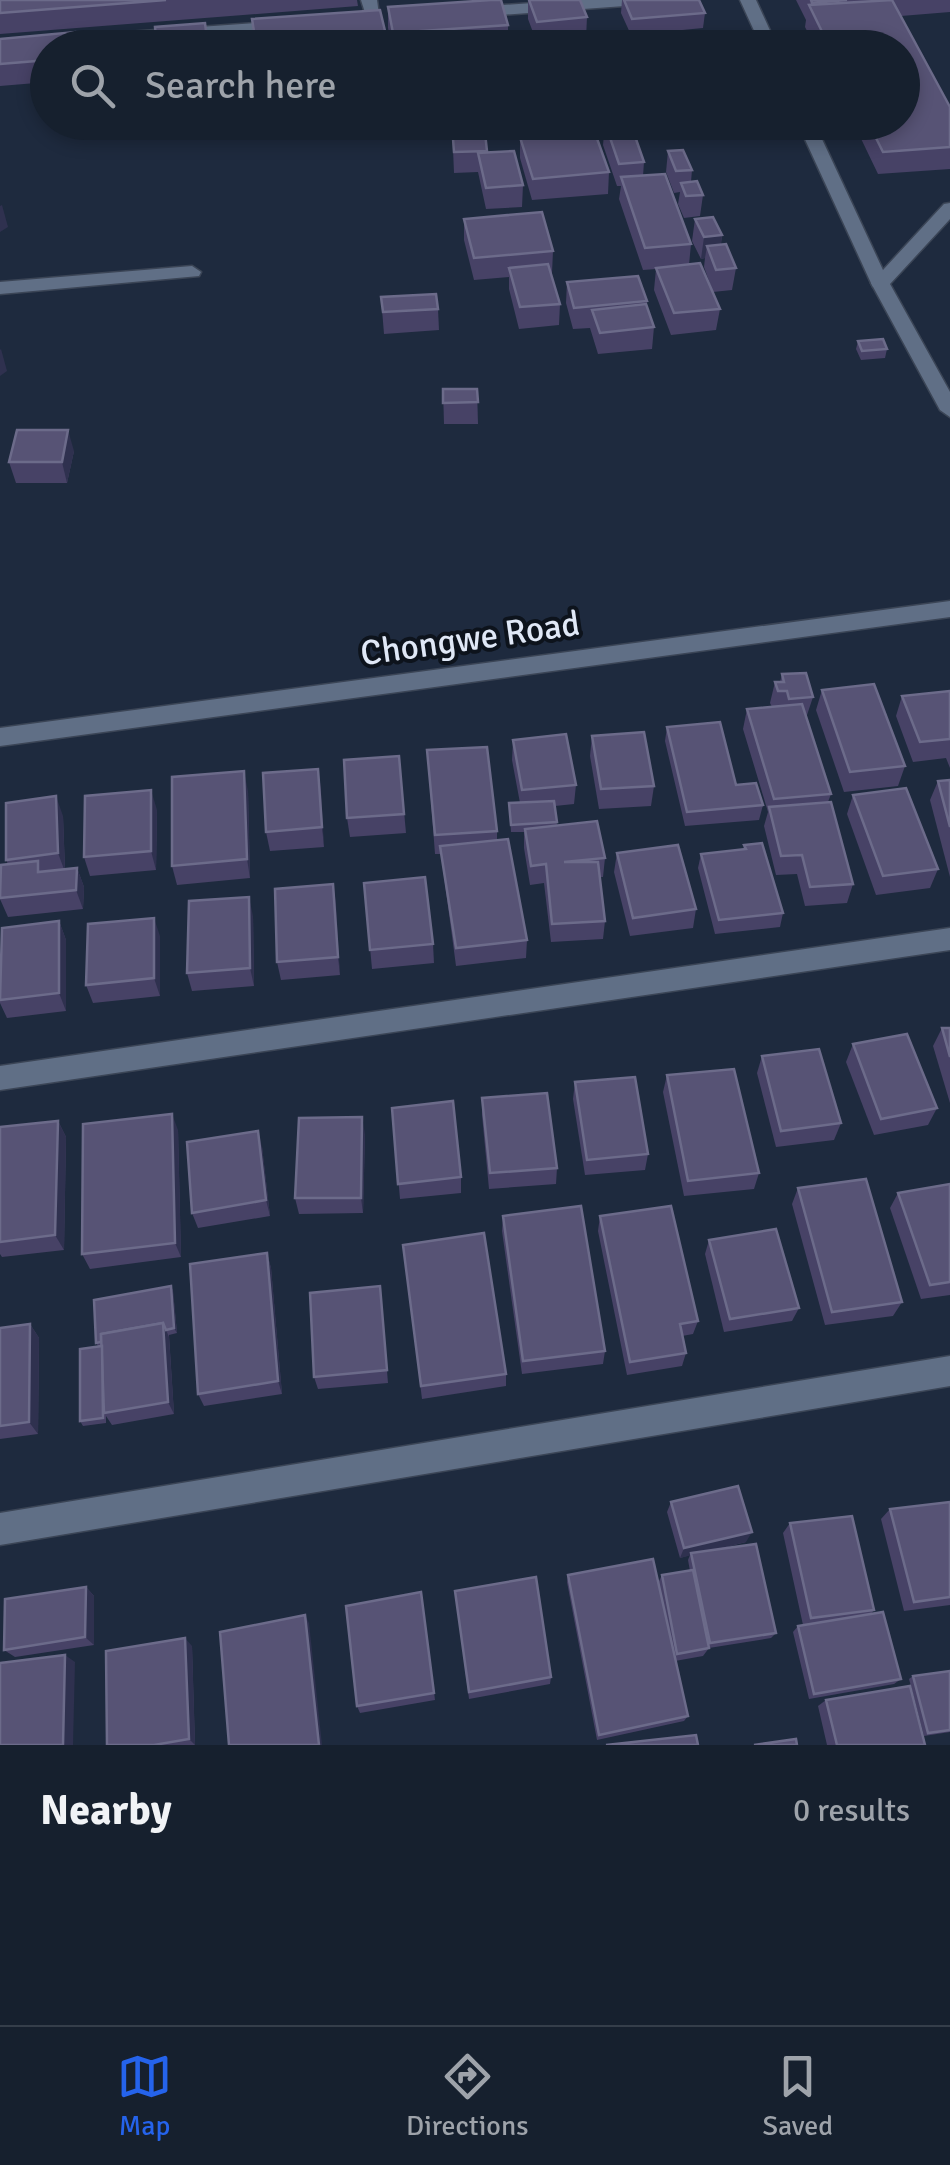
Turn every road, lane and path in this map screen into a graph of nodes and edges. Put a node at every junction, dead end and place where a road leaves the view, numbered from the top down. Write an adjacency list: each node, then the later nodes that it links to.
1 (369, 0): 6 (street)
2 (638, 0): 4 (street)
3 (748, 0): 10 (street)
4 (449, 14)
5 (393, 18): 6 (street)
6 (374, 19): 7 (street)
7 (354, 21)
8 (295, 25): 9 (street)
9 (225, 30)
10 (762, 30)
11 (30, 44): 12 (street)
12 (0, 46)
13 (813, 140): 16 (street)
14 (950, 208): 16 (street)
15 (192, 272): 17 (street)
16 (880, 284): 18 (street)
17 (0, 288)
18 (950, 410)
19 (950, 609): 20 (street, Chongwe Road)
20 (0, 736)
21 (950, 939): 22 (street)
22 (0, 1078)
23 (950, 1371): 24 (street)
24 (0, 1528)

